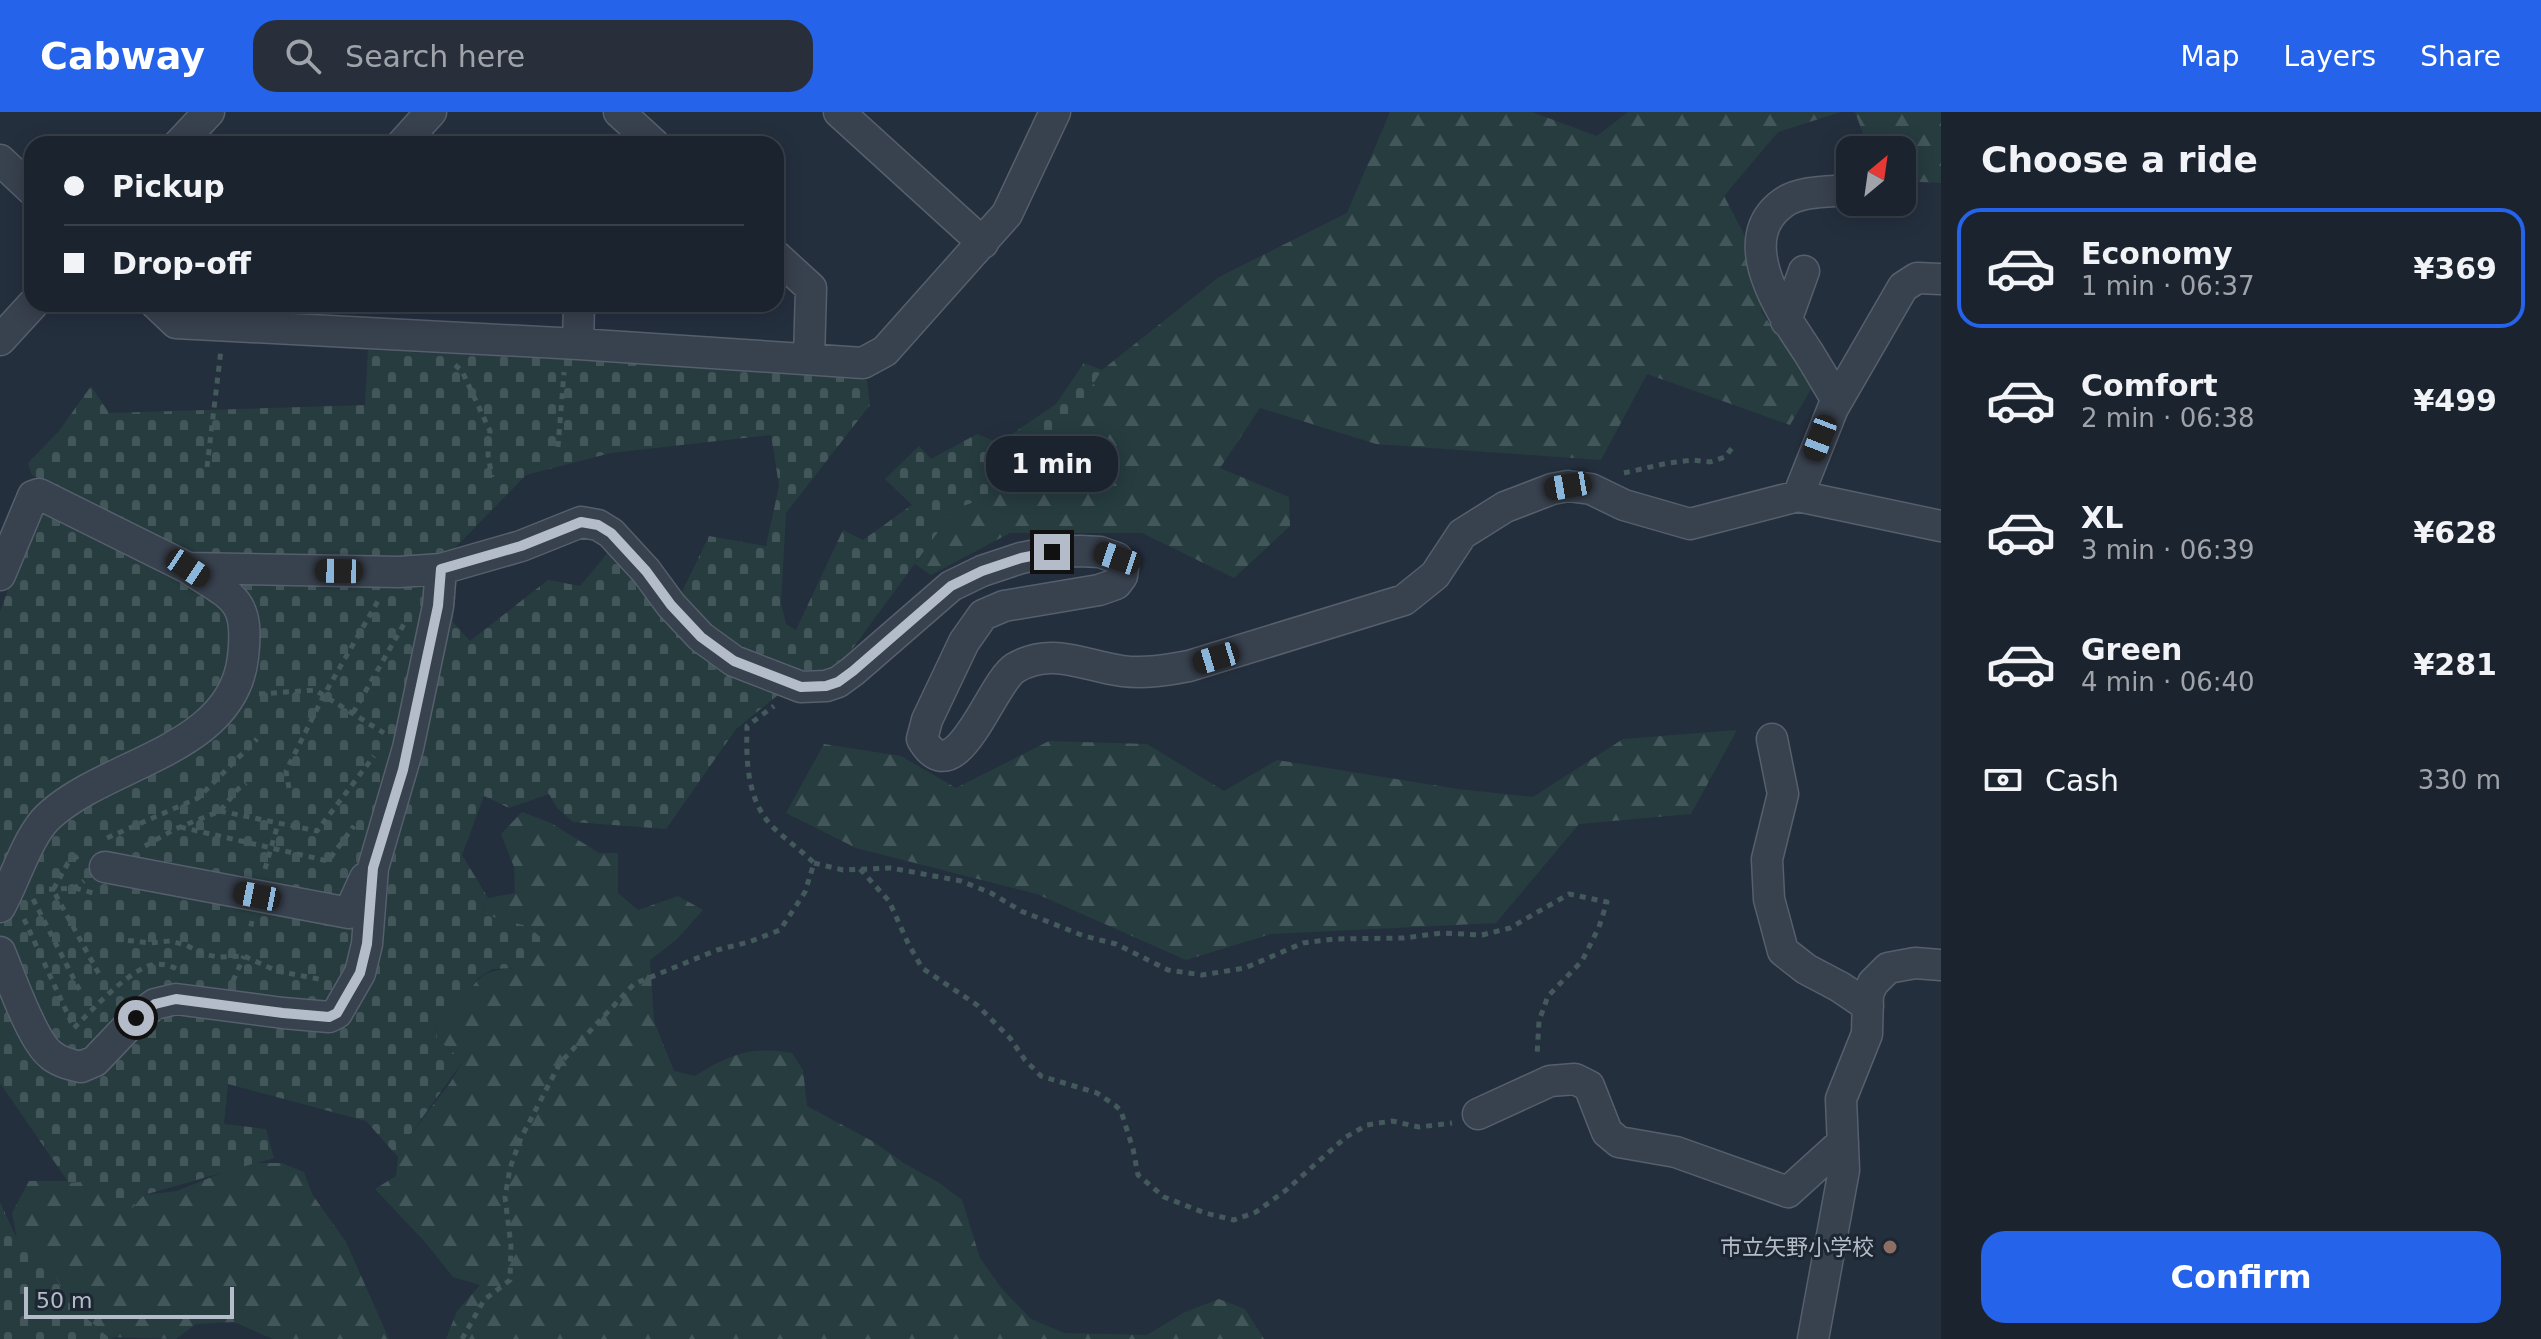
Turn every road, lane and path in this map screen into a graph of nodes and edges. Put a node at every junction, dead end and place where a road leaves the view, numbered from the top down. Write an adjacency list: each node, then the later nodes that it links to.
1 (209, 112): 5 (street)
2 (619, 112): 6 (street)
3 (839, 112): 10 (street)
4 (1055, 112): 10 (street)
5 (186, 136)
6 (645, 136)
7 (0, 160): 8 (street)
8 (24, 182)
9 (1836, 191): 18 (street)
10 (983, 243): 23 (street)
11 (784, 263): 23 (street)
12 (1804, 271): 18 (street)
13 (1941, 279): 24 (street)
14 (26, 312): 21 (street)
15 (164, 312): 19 (street)
16 (578, 312): 22 (street)
17 (321, 317): 19 (street); 20 (street)
18 (1786, 321): 24 (street)
19 (223, 325): 27 (path)
20 (412, 334): 22 (street); 28 (path)
21 (0, 340)
22 (572, 343): 23 (street); 25 (path)
23 (809, 359)
24 (1837, 400): 30 (street)
25 (558, 447)
26 (1732, 448): 29 (path)
27 (207, 467)
28 (492, 477)
29 (1591, 489): 30 (street); 37 (street)
30 (1798, 496): 31 (street)
31 (1941, 526)
32 (188, 568): 33 (street); 34 (street); 39 (street)
33 (441, 569): 37 (street); 42 (street)
34 (0, 575)
35 (378, 601): 38 (path)
36 (406, 619): 40 (path)
37 (801, 687): 49 (path)
38 (324, 695): 39 (path); 40 (path); 43 (path)
39 (230, 698): 55 (street)
40 (353, 713): 42 (path)
41 (1772, 739): 61 (street)
42 (399, 742): 44 (path); 52 (street)
43 (289, 788)
44 (220, 811)
45 (361, 816): 46 (path)
46 (180, 827)
47 (143, 846): 48 (path)
48 (155, 849)
49 (814, 863): 53 (path); 65 (path)
50 (105, 867): 52 (street)
51 (251, 868): 54 (path)
52 (373, 868): 60 (street)
53 (860, 868): 62 (path); 63 (path)
54 (279, 873)
55 (5, 898): 59 (path)
56 (116, 939): 60 (path)
57 (0, 952): 60 (street)
58 (1941, 965): 61 (street)
59 (185, 973)
60 (353, 986)
61 (1868, 1006): 64 (street)
62 (1544, 1084): 63 (street); 64 (street)
63 (1478, 1114)
64 (1843, 1142): 66 (street)
65 (462, 1339)
66 (1813, 1339)

